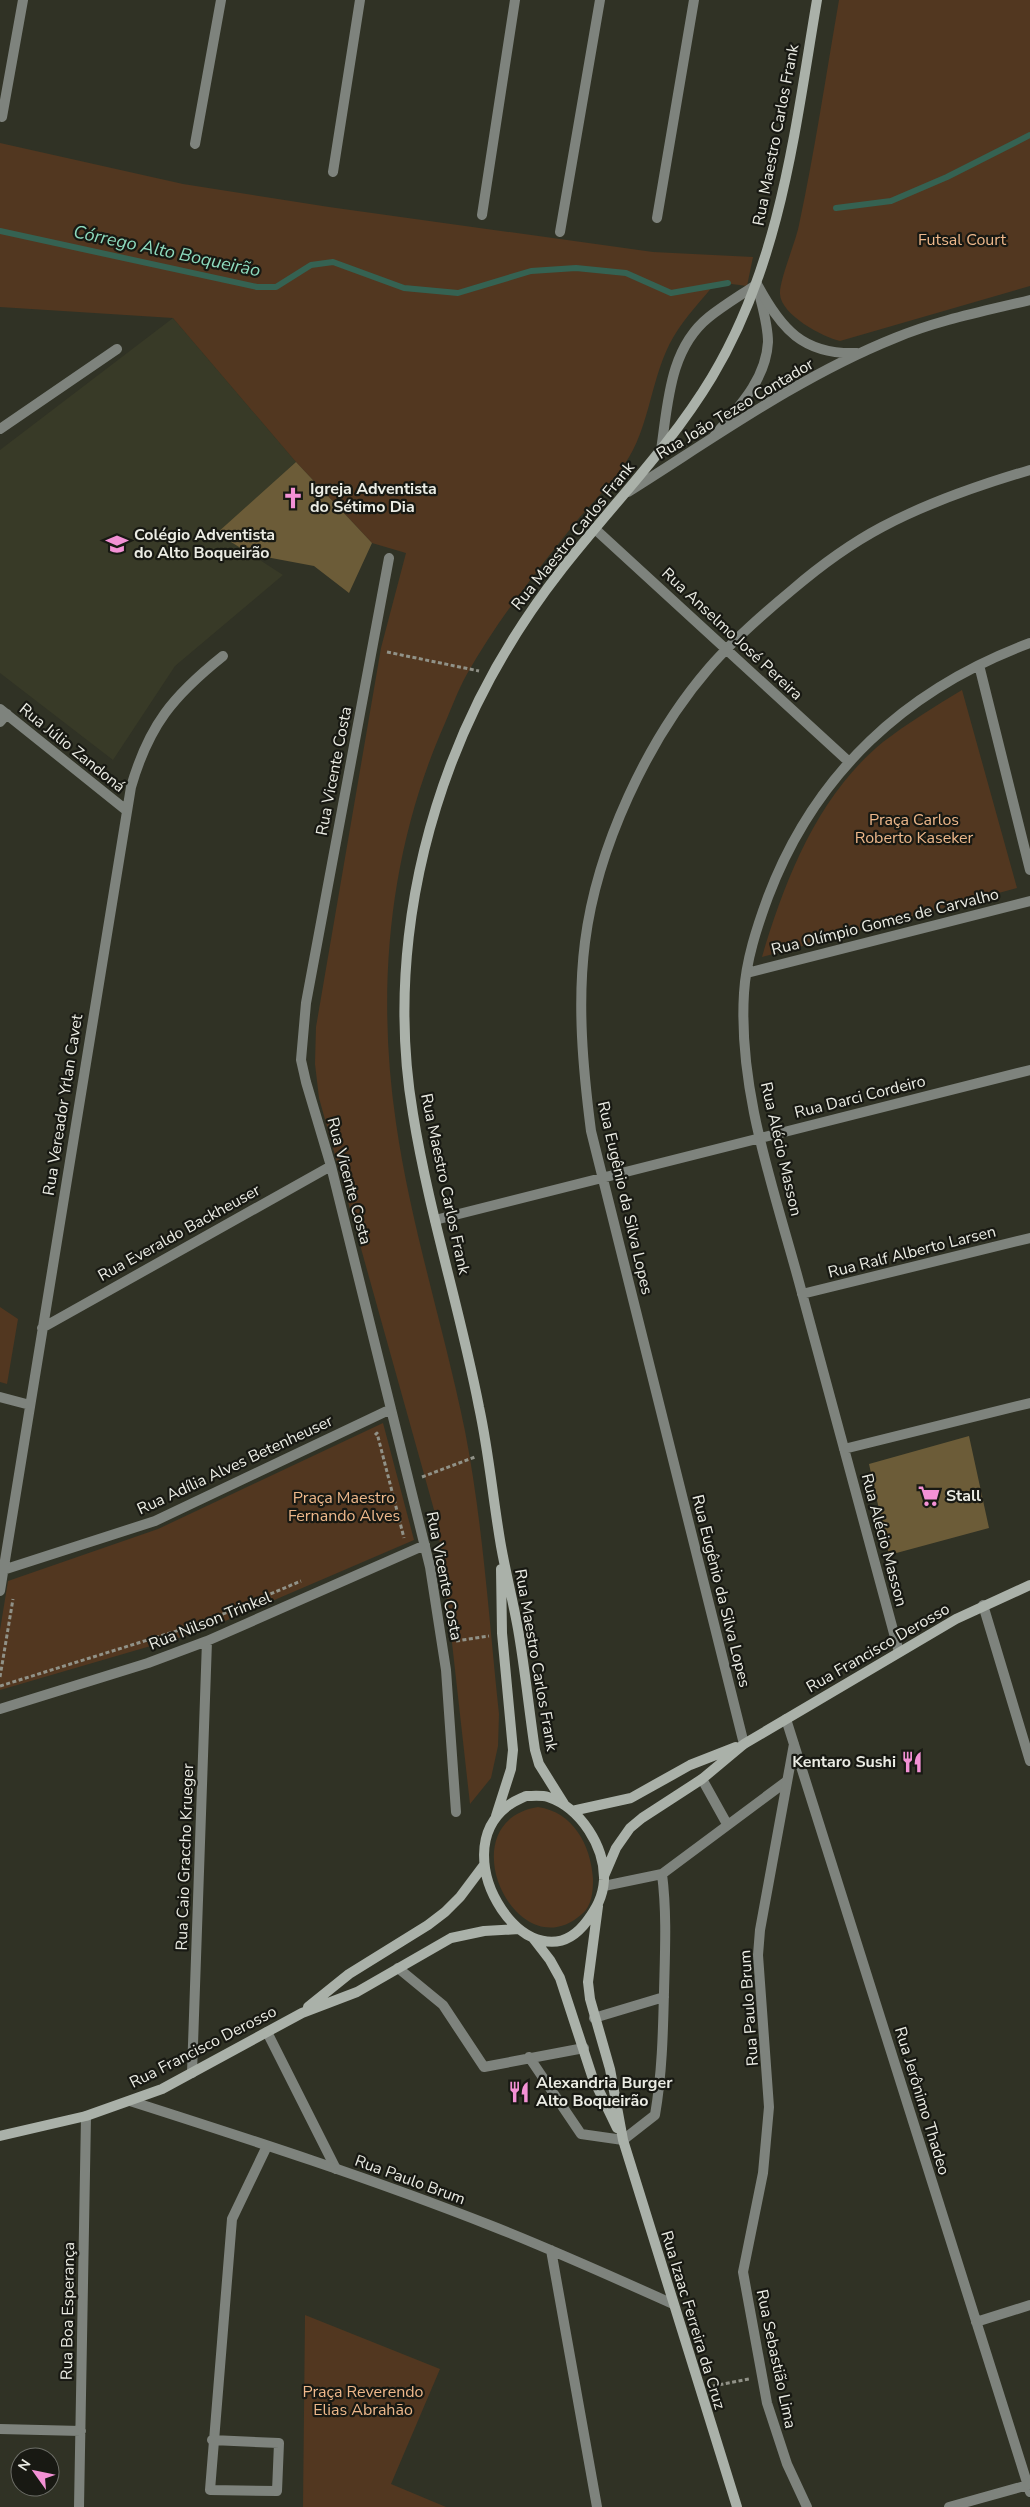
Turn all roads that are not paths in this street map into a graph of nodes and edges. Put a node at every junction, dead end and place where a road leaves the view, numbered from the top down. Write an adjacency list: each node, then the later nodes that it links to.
1 (23, 0): 8 (street)
2 (221, 0): 9 (street)
3 (360, 0): 10 (street)
4 (515, 0): 11 (street)
5 (600, 0): 13 (street)
6 (694, 0): 12 (street)
7 (817, 0): 14 (main road, Rua Maestro Carlos Frank)
8 (2, 117)
9 (195, 144)
10 (333, 172)
11 (482, 215)
12 (658, 218)
13 (560, 232)
14 (757, 284): 17 (street, Rua João Tezeo Contador); 19 (street); 20 (main road, Rua Maestro Carlos Frank); 20 (street)
15 (1030, 300): 17 (street, Rua João Tezeo Contador)
16 (117, 350): 18 (street)
17 (861, 352): 19 (street, Rua João Tezeo Contador)
18 (0, 429)
19 (709, 440): 22 (street, Rua João Tezeo Contador)
20 (661, 450): 22 (main road, Rua Maestro Carlos Frank)
21 (1030, 470): 26 (street, Rua Eugênio da Silva Lopes)
22 (626, 492): 23 (main road, Rua Maestro Carlos Frank)
23 (595, 529): 26 (street, Rua Anselmo José Pereira); 39 (main road, Rua Maestro Carlos Frank)
24 (389, 558): 37 (street, Rua Vicente Costa)
25 (1030, 643): 28 (street, Rua Alécio Masson)
26 (726, 649): 30 (street, Rua Anselmo José Pereira); 38 (street, Rua Eugênio da Silva Lopes)
27 (223, 656): 31 (street, Rua Vereador Yrlan Cavet)
28 (979, 665): 30 (street, Rua Alécio Masson); 32 (street)
29 (2, 715): 31 (street, Rua Júlio Zandoná)
30 (848, 761): 34 (street, Rua Alécio Masson)
31 (126, 810): 42 (street, Rua Vereador Yrlan Cavet)
32 (1030, 870)
33 (1030, 901): 34 (street, Rua Olímpio Gomes de Carvalho)
34 (747, 973): 36 (street, Rua Alécio Masson)
35 (1030, 1070): 36 (street, Rua Darci Cordeiro)
36 (760, 1138): 38 (street, Rua Darci Cordeiro); 41 (street, Rua Alécio Masson)
37 (331, 1166): 42 (street, Rua Everaldo Backheuser); 46 (street, Rua Vicente Costa)
38 (602, 1178): 39 (street, Rua Darci Cordeiro); 59 (street, Rua Eugênio da Silva Lopes)
39 (435, 1220): 49 (main road, Rua Maestro Carlos Frank)
40 (1030, 1238): 41 (street, Rua Ralf Alberto Larsen)
41 (802, 1294): 47 (street, Rua Alécio Masson)
42 (42, 1328): 45 (street, Rua Vereador Yrlan Cavet)
43 (0, 1397): 45 (street)
44 (1030, 1403): 47 (street)
45 (30, 1404): 50 (street, Rua Vereador Yrlan Cavet)
46 (391, 1409): 48 (street, Rua Vicente Costa); 50 (street, Rua Adília Alves Betenheuser)
47 (844, 1449): 55 (street, Rua Alécio Masson)
48 (425, 1545): 54 (street, Rua Nilson Trinkel); 64 (street, Rua Vicente Costa)
49 (501, 1545): 63 (main road, Rua Maestro Carlos Frank); 65 (main road, Rua Maestro Carlos Frank)
50 (4, 1570): 52 (street, Rua Vereador Yrlan Cavet)
51 (1030, 1585): 53 (main road, Rua Francisco Derosso)
52 (0, 1591)
53 (983, 1605): 55 (main road, Rua Francisco Derosso); 60 (street)
54 (207, 1641): 56 (street, Rua Nilson Trinkel); 80 (street, Rua Caio Graccho Krueger)
55 (899, 1652): 57 (main road, Rua Francisco Derosso)
56 (0, 1709)
57 (786, 1719): 58 (street, Rua Jerônimo Thadeo); 59 (main road, Rua Francisco Derosso)
58 (794, 1743): 62 (street, Rua Paulo Brum); 91 (street, Rua Jerônimo Thadeo)
59 (744, 1744): 61 (main road, Rua Francisco Derosso); 63 (main road, Rua Francisco Derosso)
60 (1030, 1761)
61 (702, 1780): 66 (street); 69 (main road, Rua Francisco Derosso)
62 (787, 1782): 66 (street); 88 (street, Rua Paulo Brum)
63 (568, 1807): 65 (main road); 69 (main road)
64 (456, 1812)
65 (494, 1821): 67 (main road)
66 (727, 1824): 68 (street)
67 (484, 1866): 71 (main road); 75 (main road, Rua Francisco Derosso)
68 (662, 1874): 69 (street); 74 (street)
69 (604, 1881): 70 (main road)
70 (598, 1906): 72 (main road); 76 (main road, Rua Izaac Ferreira da Cruz)
71 (519, 1929): 72 (main road); 73 (main road, Rua Francisco Derosso)
72 (533, 1938): 78 (main road, Rua Izaac Ferreira da Cruz)
73 (398, 1968): 75 (main road, Rua Francisco Derosso); 79 (street)
74 (664, 1997): 76 (street); 84 (street)
75 (302, 2013): 77 (main road, Rua Francisco Derosso)
76 (594, 2018): 84 (main road, Rua Izaac Ferreira da Cruz)
77 (267, 2032): 80 (main road, Rua Francisco Derosso); 86 (street)
78 (584, 2048): 79 (street); 84 (main road, Rua Izaac Ferreira da Cruz)
79 (529, 2057): 84 (street)
80 (192, 2073): 81 (main road, Rua Francisco Derosso)
81 (130, 2102): 82 (main road, Rua Francisco Derosso); 85 (street, Rua Paulo Brum)
82 (86, 2116): 83 (main road, Rua Francisco Derosso); 93 (street, Rua Boa Esperança)
83 (0, 2136)
84 (623, 2140): 89 (main road, Rua Izaac Ferreira da Cruz)
85 (267, 2146): 86 (street, Rua Paulo Brum); 94 (street)
86 (336, 2168): 87 (street, Rua Paulo Brum)
87 (551, 2250): 89 (street, Rua Paulo Brum); 97 (street)
88 (743, 2272): 99 (street, Rua Sebastião Lima)
89 (673, 2304): 98 (main road, Rua Izaac Ferreira da Cruz)
90 (1030, 2304): 91 (street)
91 (976, 2322): 95 (street, Rua Jerônimo Thadeo)
92 (0, 2429): 93 (street)
93 (81, 2431): 96 (street, Rua Boa Esperança)
94 (212, 2440): 94 (street)
95 (1029, 2489): 100 (street)
96 (79, 2507)
97 (597, 2507)
98 (737, 2507)
99 (807, 2507)
100 (949, 2507)

